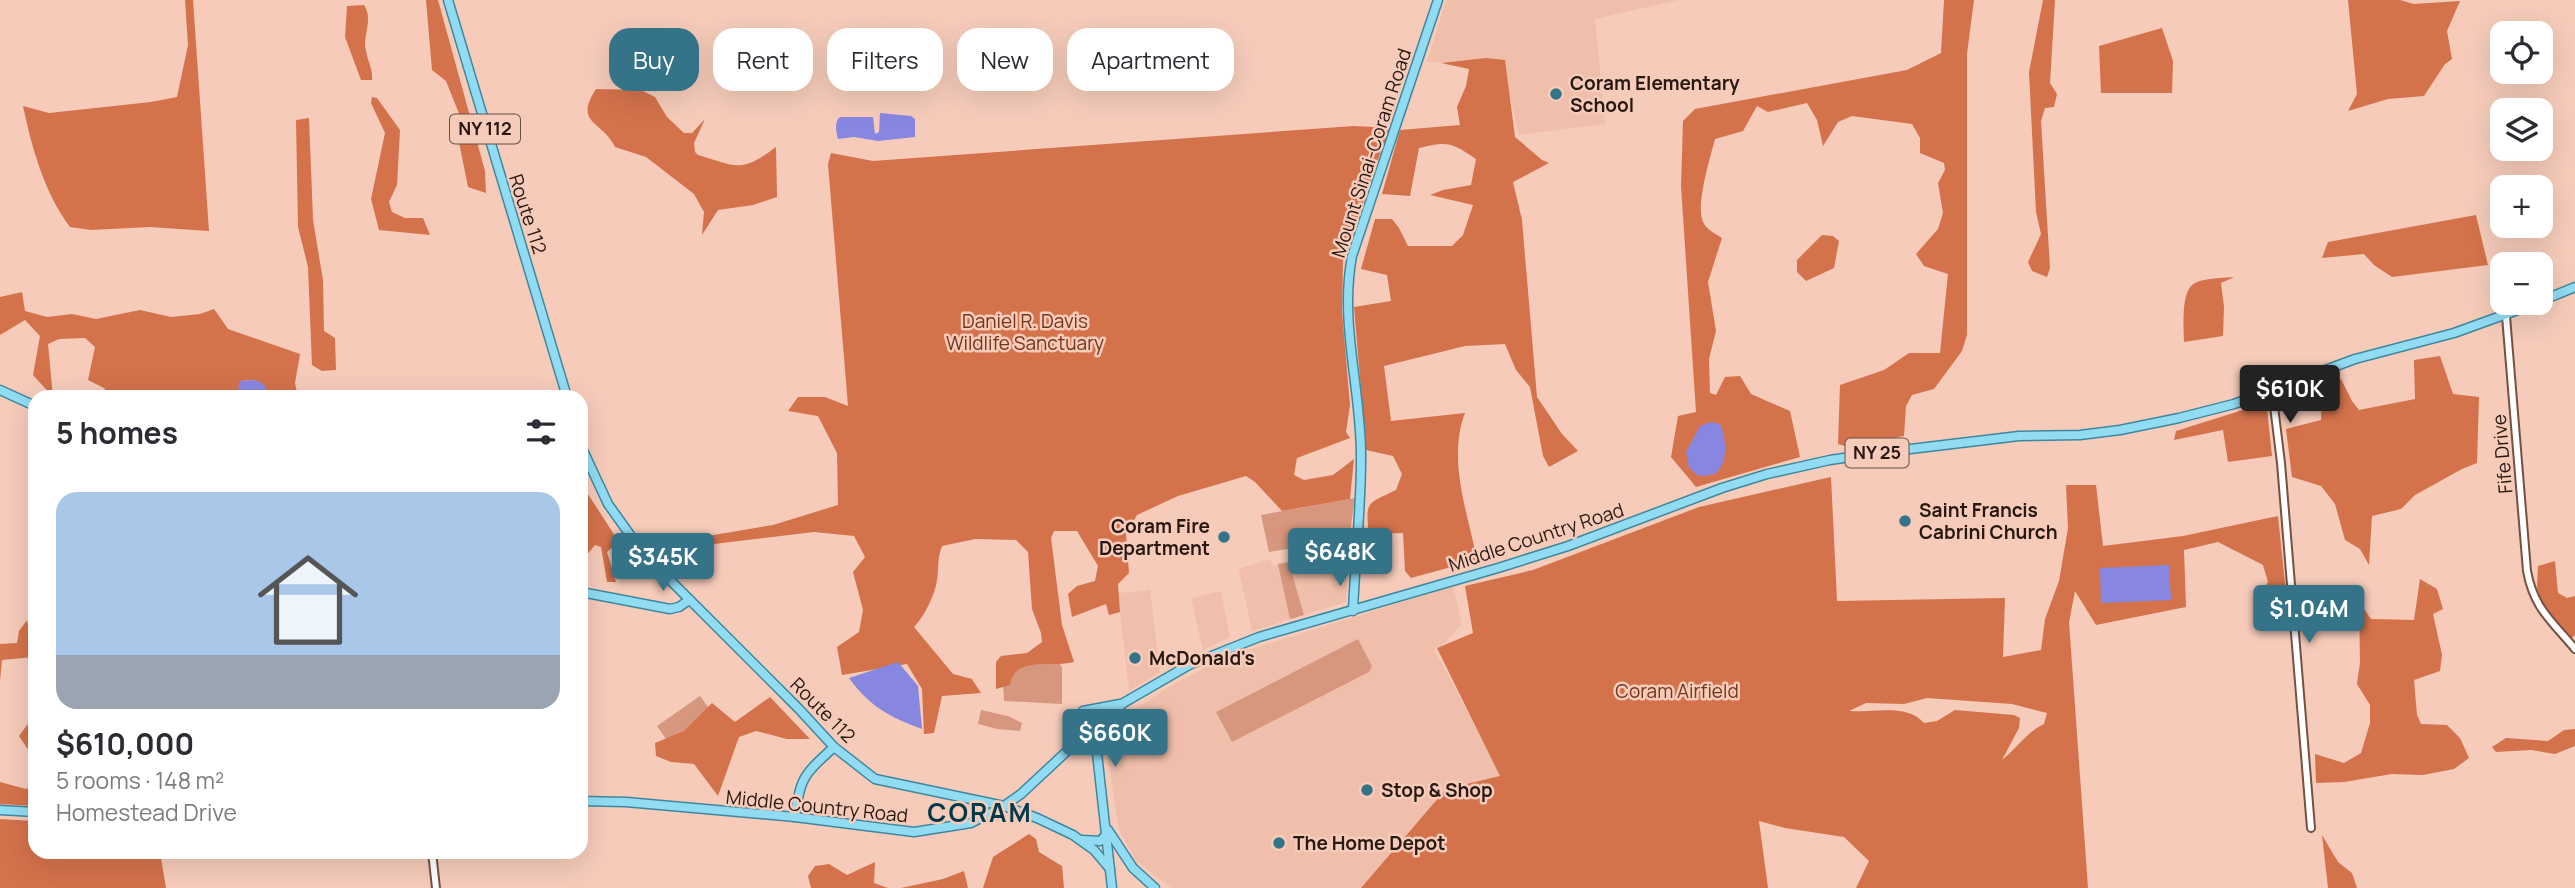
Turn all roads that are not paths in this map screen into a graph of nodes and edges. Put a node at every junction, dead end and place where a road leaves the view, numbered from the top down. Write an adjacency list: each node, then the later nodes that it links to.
1 (448, 0): 7 (main road, Route 112 / NY 112)
2 (1438, 0): 13 (main road, Mount Sinai-Coram Road)
3 (2575, 287): 4 (main road, Middle Country Road / NY 25)
4 (2553, 296)
5 (2506, 316): 8 (main road, Middle Country Road / NY 25); 14 (street, Fife Drive)
6 (0, 390): 9 (main road)
7 (565, 390)
8 (2272, 390): 13 (main road, Middle Country Road / NY 25); 24 (street)
9 (28, 403)
10 (588, 461): 12 (main road, Route 112)
11 (588, 593): 12 (main road)
12 (689, 600): 18 (main road, Route 112)
13 (1353, 611): 15 (main road, Middle Country Road / NY 25)
14 (2575, 649)
15 (1122, 704): 16 (main road); 17 (main road, Middle Country Road / NY 25)
16 (1083, 711)
17 (1094, 726): 20 (main road, Middle Country Road / NY 25); 25 (main road)
18 (834, 747): 20 (main road, Route 112); 23 (main road)
19 (588, 801): 23 (main road, Middle Country Road / NY 25)
20 (1004, 806): 23 (main road, Middle Country Road / NY 25); 26 (main road, Route 112)
21 (0, 810): 22 (main road)
22 (28, 812)
23 (795, 817)
24 (2311, 828)
25 (1107, 830): 26 (main road); 28 (main road); 29 (main road)
26 (1079, 840): 28 (main road, Route 112)
27 (433, 859): 30 (street)
28 (1110, 869): 31 (main road)
29 (1153, 887)
30 (436, 888)
31 (1112, 888)

